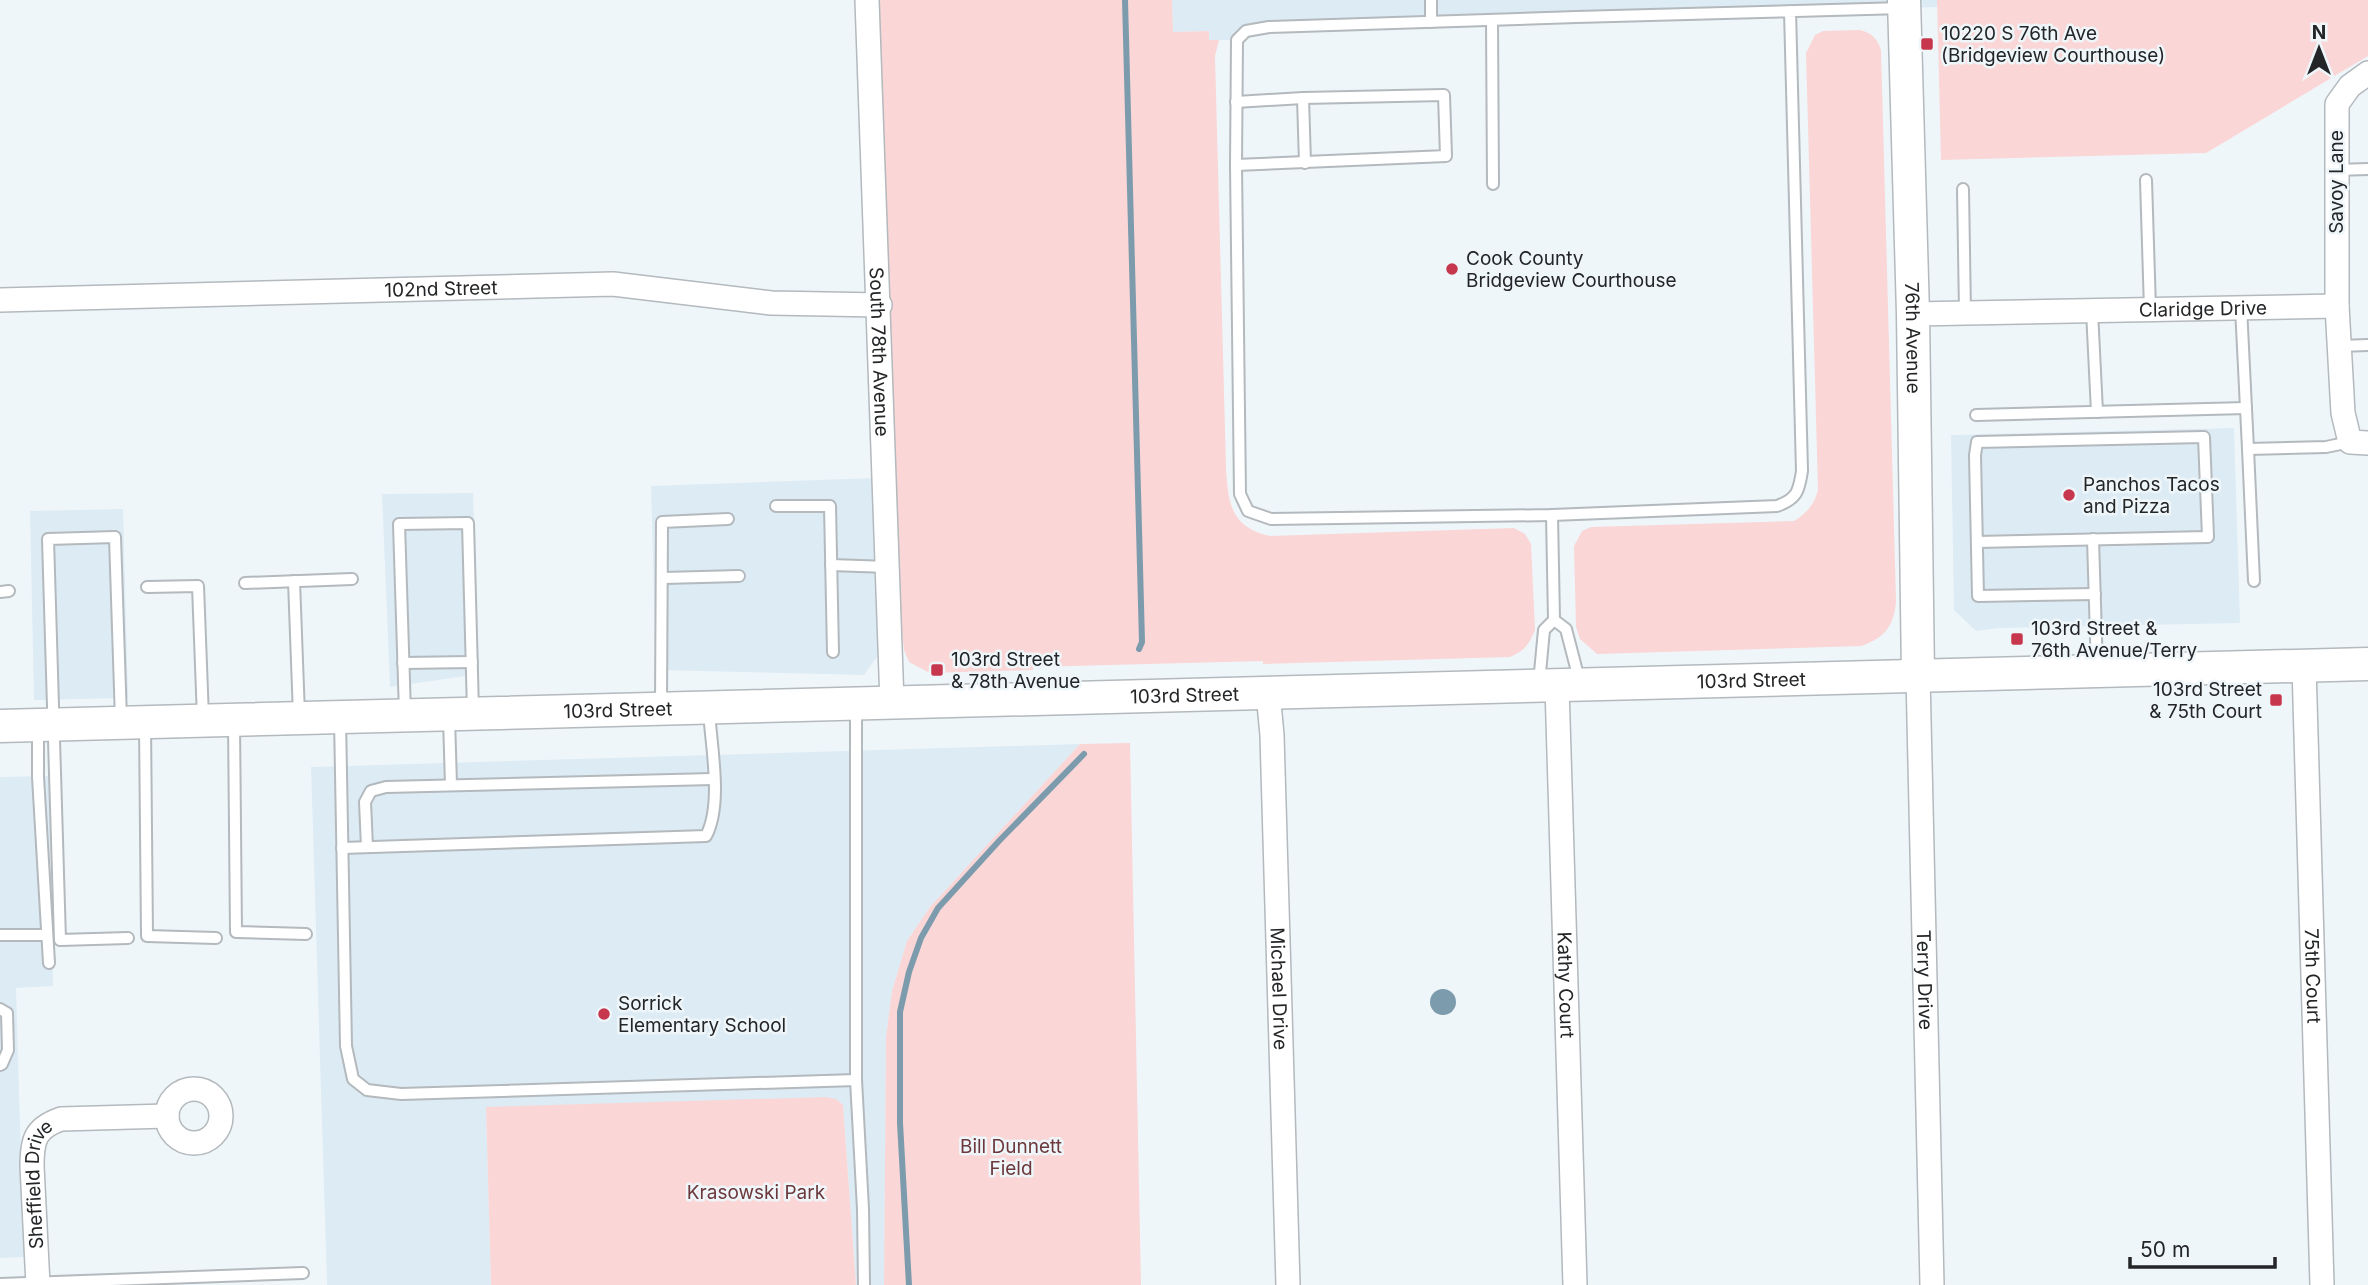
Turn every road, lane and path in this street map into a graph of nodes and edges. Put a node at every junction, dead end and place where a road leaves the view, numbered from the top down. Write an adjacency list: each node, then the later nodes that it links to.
1 (867, 0): 19 (street, South 78th Avenue)
2 (1431, 0): 7 (lane)
3 (1904, 4): 4 (lane); 25 (street, 76th Avenue)
4 (1807, 5): 5 (lane)
5 (1790, 11): 6 (lane); 34 (lane)
6 (1492, 21): 7 (lane); 16 (lane)
7 (1431, 22): 10 (lane)
8 (2368, 73): 14 (street, Savoy Lane)
9 (1303, 98): 10 (lane); 11 (lane); 11 (lane)
10 (1236, 102): 12 (lane)
11 (1305, 163): 12 (lane)
12 (1236, 165): 34 (lane)
13 (2368, 169): 14 (lane)
14 (2336, 170): 20 (street, Savoy Lane)
15 (2146, 180): 22 (lane)
16 (1493, 184)
17 (1963, 189): 24 (lane)
18 (0, 300): 19 (street, 102nd Street)
19 (880, 305): 39 (street, South 78th Avenue)
20 (2337, 306): 21 (street, Claridge Drive); 27 (street)
21 (2241, 307): 22 (street, Claridge Drive); 28 (lane)
22 (2150, 309): 23 (street, Claridge Drive)
23 (2092, 311): 24 (street, Claridge Drive); 29 (lane)
24 (1965, 313): 25 (street, Claridge Drive)
25 (1913, 314): 55 (street, 76th Avenue)
26 (2368, 345): 27 (lane)
27 (2339, 346): 31 (street)
28 (2246, 408): 29 (lane); 32 (lane)
29 (2097, 412): 30 (lane)
30 (1976, 415)
31 (2359, 442): 32 (lane)
32 (2248, 449): 44 (lane)
33 (776, 506): 38 (lane)
34 (1552, 514): 48 (lane)
35 (728, 519): 41 (lane)
36 (2093, 539): 37 (lane); 37 (lane); 47 (lane)
37 (1977, 542): 47 (lane)
38 (831, 565): 39 (lane); 49 (lane)
39 (888, 566): 58 (street, South 78th Avenue)
40 (739, 576): 41 (lane)
41 (664, 578): 61 (lane)
42 (352, 579): 43 (lane)
43 (294, 581): 45 (lane); 65 (lane)
44 (2254, 581)
45 (245, 583)
46 (147, 587): 67 (lane)
47 (2095, 594): 54 (lane)
48 (1554, 620): 56 (lane); 56 (lane)
49 (833, 652)
50 (472, 662): 51 (lane); 51 (lane); 62 (lane)
51 (403, 663): 63 (lane)
52 (2368, 664): 53 (street, 103rd Street)
53 (2304, 666): 54 (street, 103rd Street); 92 (street, 75th Court)
54 (2097, 671): 55 (street, 103rd Street)
55 (1918, 676): 56 (street, 103rd Street); 91 (street, Terry Drive)
56 (1559, 686): 57 (street, 103rd Street); 90 (street, Kathy Court)
57 (1268, 693): 58 (street, 103rd Street); 89 (street, Michael Drive)
58 (892, 703): 59 (street, 103rd Street)
59 (856, 704): 60 (street, 103rd Street); 83 (lane)
60 (709, 708): 61 (street, 103rd Street); 71 (lane)
61 (661, 709): 62 (street, 103rd Street)
62 (461, 714): 63 (street, 103rd Street); 72 (lane)
63 (405, 716): 64 (street, 103rd Street)
64 (340, 717): 65 (street, 103rd Street); 74 (lane)
65 (300, 718): 66 (street, 103rd Street)
66 (234, 720): 67 (street, 103rd Street); 75 (lane)
67 (203, 721): 68 (street, 103rd Street)
68 (133, 723): 69 (street, 103rd Street); 69 (lane); 79 (lane)
69 (46, 725): 70 (street, 103rd Street); 77 (lane); 78 (lane)
70 (0, 726)
71 (713, 779): 72 (lane); 73 (lane)
72 (451, 785): 73 (lane)
73 (367, 847): 74 (lane)
74 (342, 848): 83 (lane)
75 (306, 934)
76 (0, 935): 77 (lane)
77 (47, 935): 80 (lane)
78 (128, 938)
79 (216, 938)
80 (49, 963)
81 (0, 1009): 82 (lane)
82 (0, 1065)
83 (856, 1080): 88 (lane)
84 (167, 1116): 87 (street, Sheffield Drive)
85 (303, 1273): 87 (lane)
86 (0, 1284): 87 (lane)
87 (38, 1284)
88 (864, 1285)
89 (1288, 1285)
90 (1575, 1285)
91 (1932, 1285)
92 (2322, 1285)

